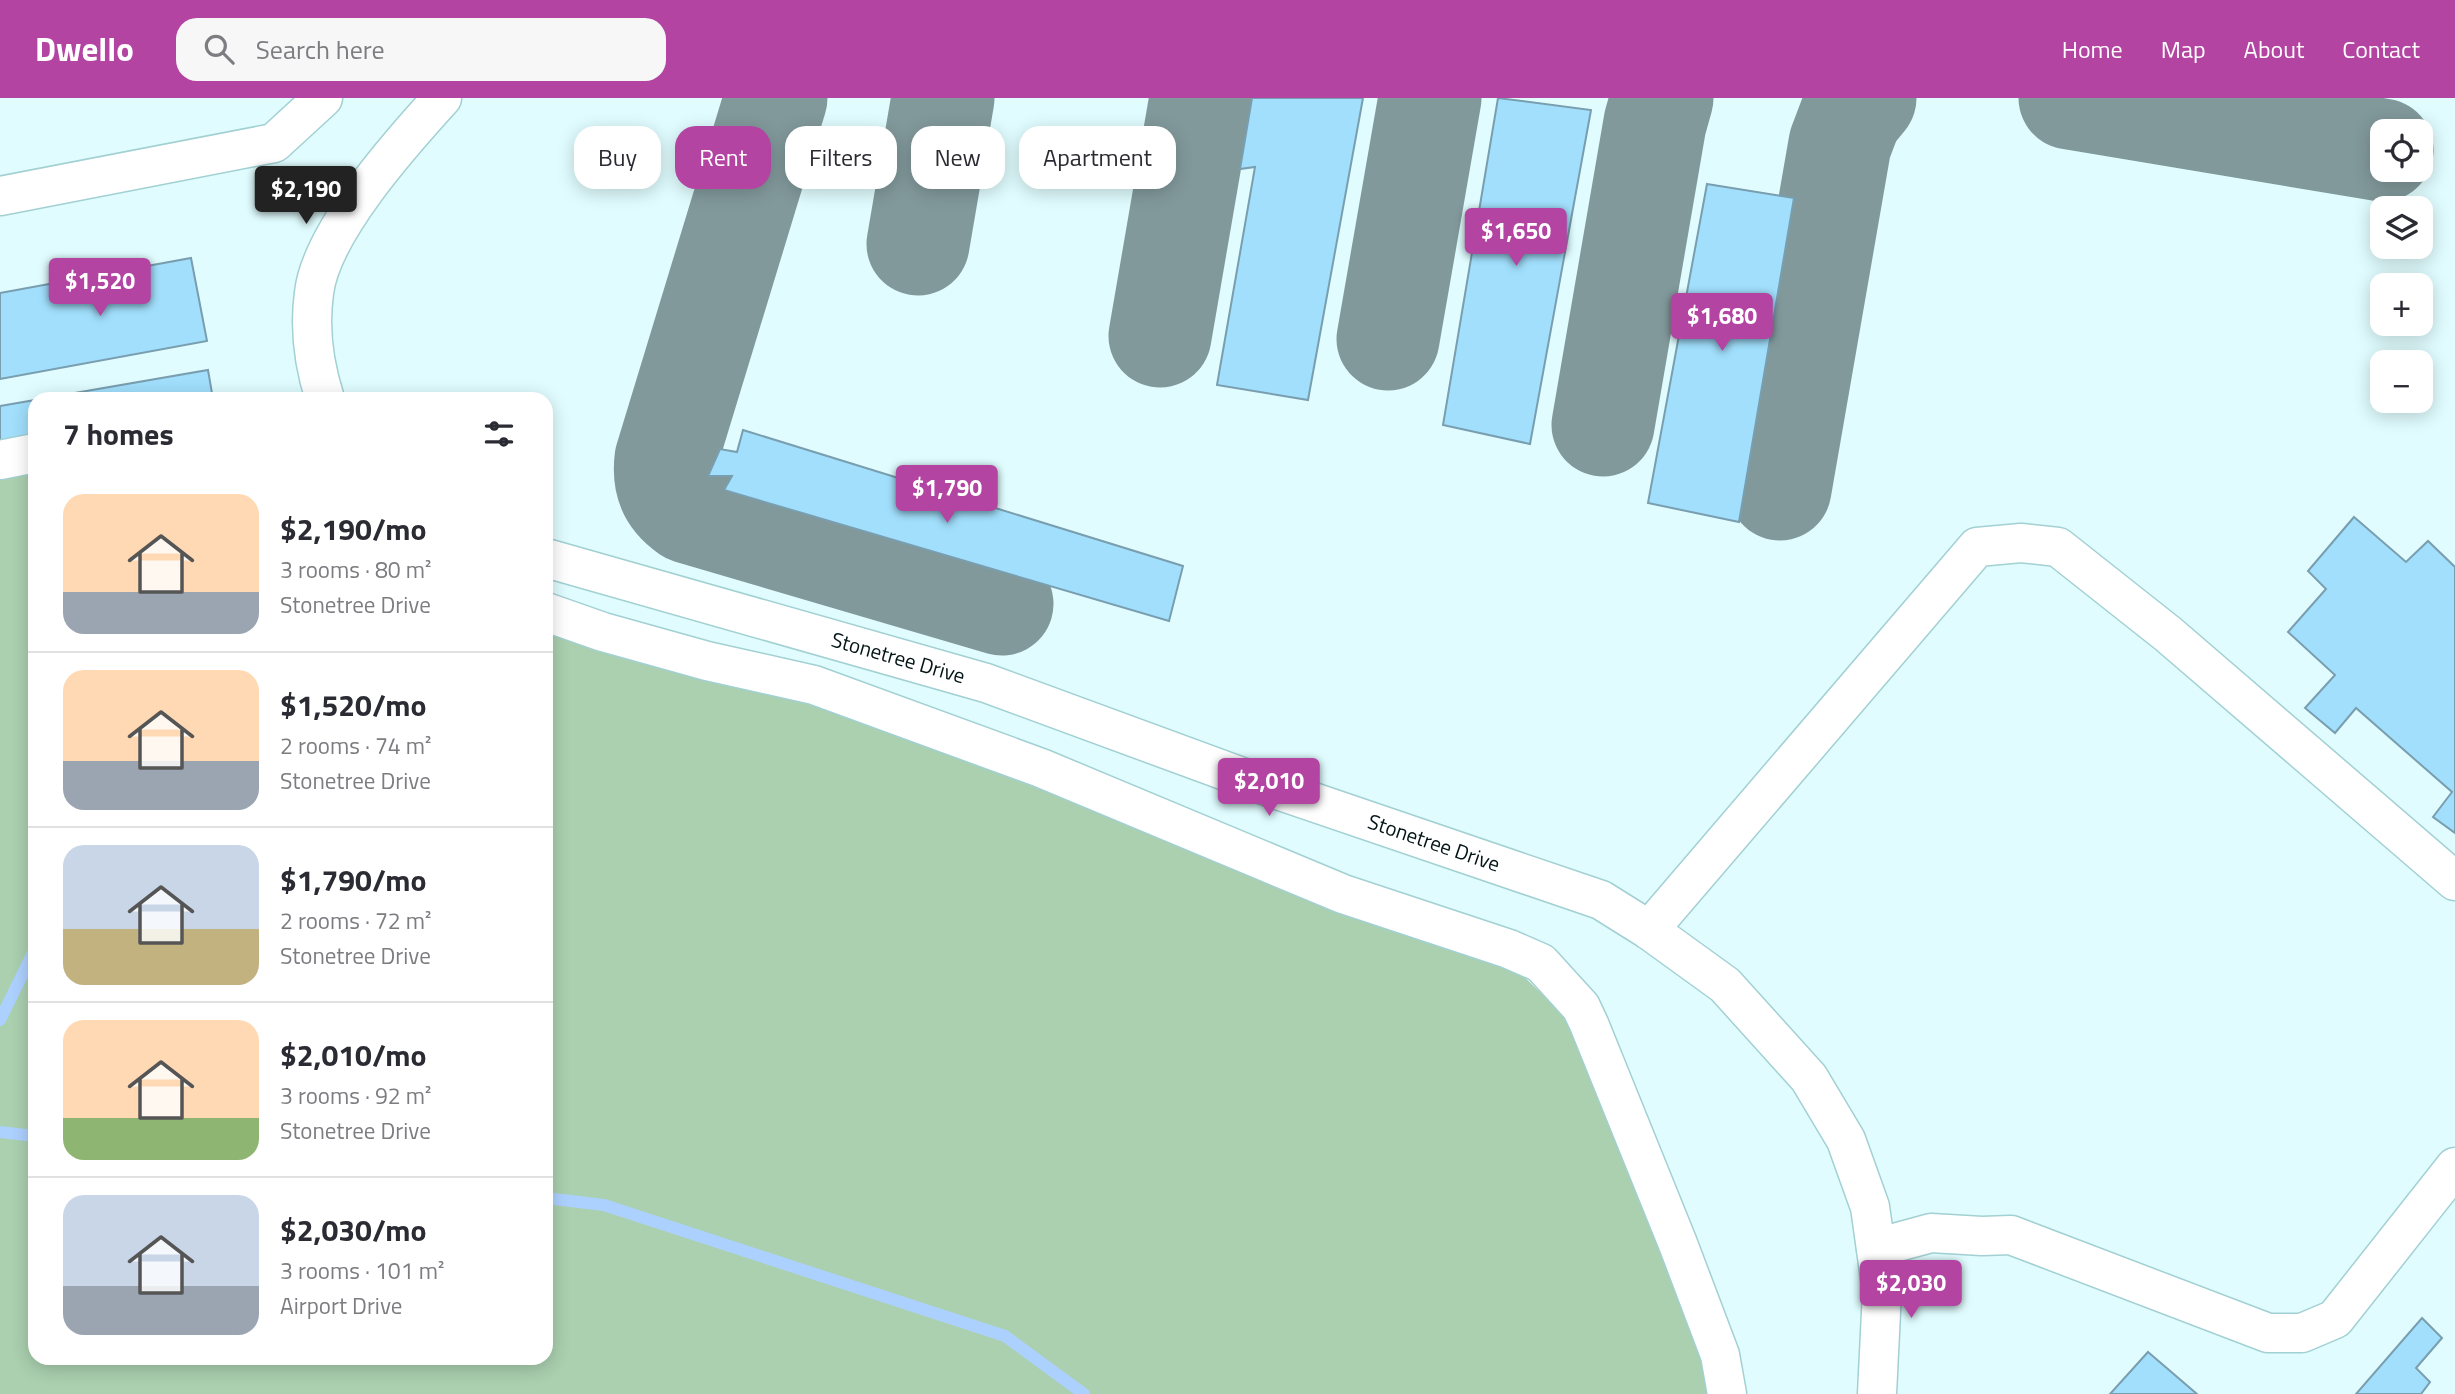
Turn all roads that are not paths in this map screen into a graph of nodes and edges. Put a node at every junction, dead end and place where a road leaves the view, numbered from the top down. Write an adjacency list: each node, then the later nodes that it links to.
1 (323, 98): 3 (street)
2 (442, 98): 4 (street)
3 (0, 195)
4 (323, 392)
5 (28, 454): 6 (street)
6 (0, 460)
7 (553, 560): 10 (street, Stonetree Drive)
8 (553, 614): 13 (street)
9 (2455, 881): 10 (street)
10 (1649, 930): 12 (street, Stonetree Drive)
11 (2455, 1167): 12 (street)
12 (1876, 1248): 14 (street, Stonetree Drive)
13 (1727, 1394)
14 (1877, 1394)

